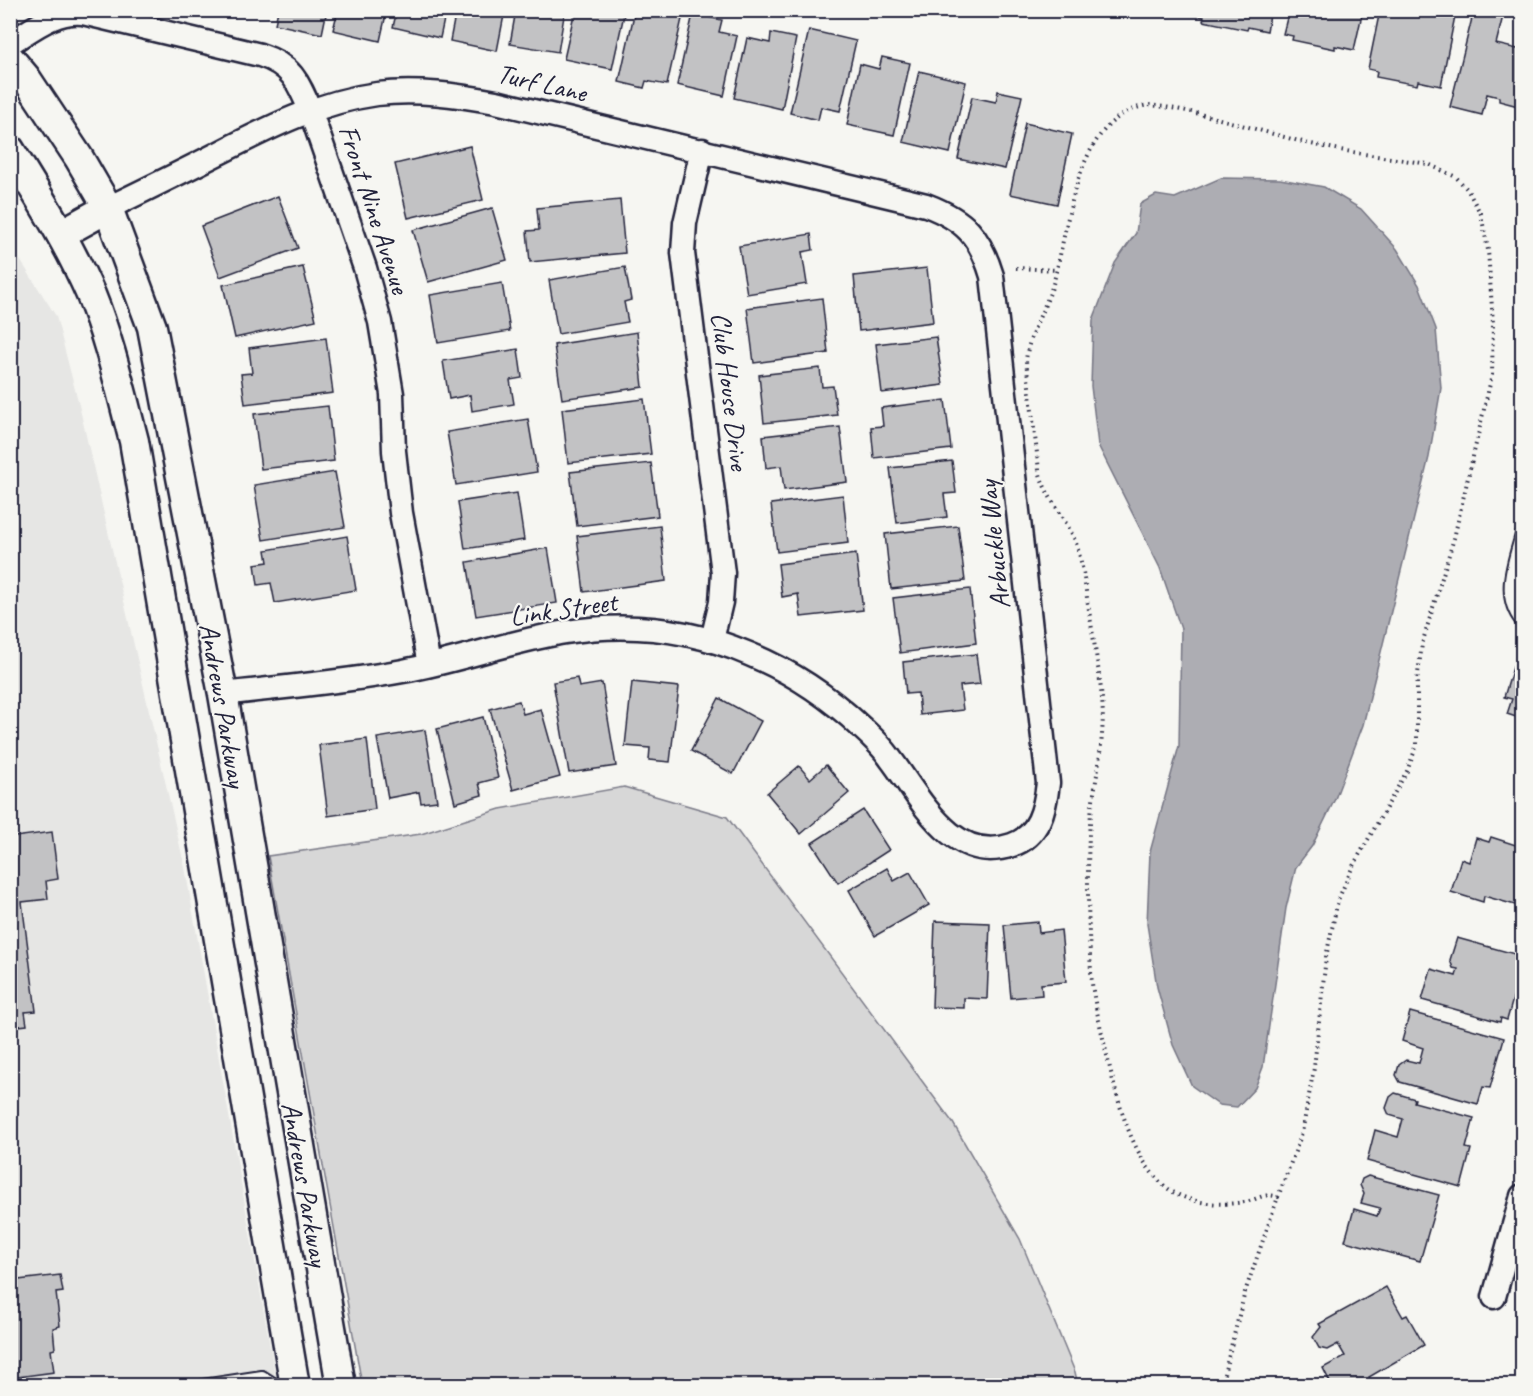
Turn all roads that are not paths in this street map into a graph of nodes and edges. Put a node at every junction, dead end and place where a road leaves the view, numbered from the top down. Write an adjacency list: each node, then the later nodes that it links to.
1 (1076, 10): 2 (lane)
2 (1082, 10)
3 (10, 43): 5 (street, Front Nine Avenue)
4 (10, 59): 8 (street, Andrews Parkway)
5 (310, 110): 7 (street, Turf Lane); 8 (street, Turf Lane); 14 (street, Front Nine Avenue)
6 (10, 150): 10 (street, Andrews Parkway)
7 (702, 150): 9 (street, Turf Lane); 13 (street, Club House Drive)
8 (108, 208): 10 (street); 15 (street, Andrews Parkway)
9 (972, 232): 16 (street, Arbuckle Way)
10 (61, 234): 21 (street, Andrews Parkway)
11 (1522, 535): 12 (lane)
12 (1522, 621)
13 (712, 640): 14 (street, Link Street); 16 (street, Link Street)
14 (429, 665): 15 (street, Link Street)
15 (223, 694): 22 (street, Andrews Parkway)
16 (1015, 844)
17 (1522, 1196): 18 (street)
18 (1494, 1297)
19 (203, 1386): 20 (lane)
20 (276, 1386)
21 (295, 1386)
22 (341, 1386)

